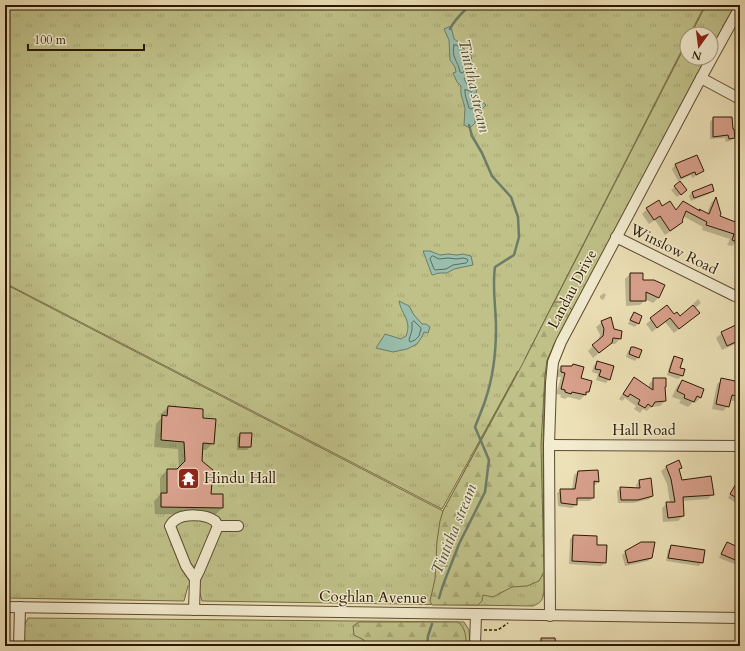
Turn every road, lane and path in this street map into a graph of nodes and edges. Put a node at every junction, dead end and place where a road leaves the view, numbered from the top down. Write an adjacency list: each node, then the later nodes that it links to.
1 (740, 8): 2 (street, Landau Drive)
2 (701, 78): 3 (street); 4 (street, Landau Drive)
3 (740, 99)
4 (616, 237): 5 (street, Winslow Road); 6 (street, Landau Drive)
5 (740, 298)
6 (548, 445): 7 (street, Hall Road); 15 (street, Landau Drive)
7 (740, 446)
8 (218, 526): 9 (street); 10 (street); 10 (street)
9 (238, 526)
10 (195, 579): 13 (street)
11 (5, 607): 12 (street, Coghlan Avenue)
12 (20, 607): 13 (street, Coghlan Avenue); 19 (street)
13 (194, 610): 14 (street, Coghlan Avenue)
14 (476, 614): 15 (street, Coghlan Avenue); 20 (street)
15 (550, 616): 16 (street, Coghlan Avenue)
16 (740, 618)
17 (509, 623): 18 (path)
18 (481, 630)
19 (19, 646)
20 (475, 646)

